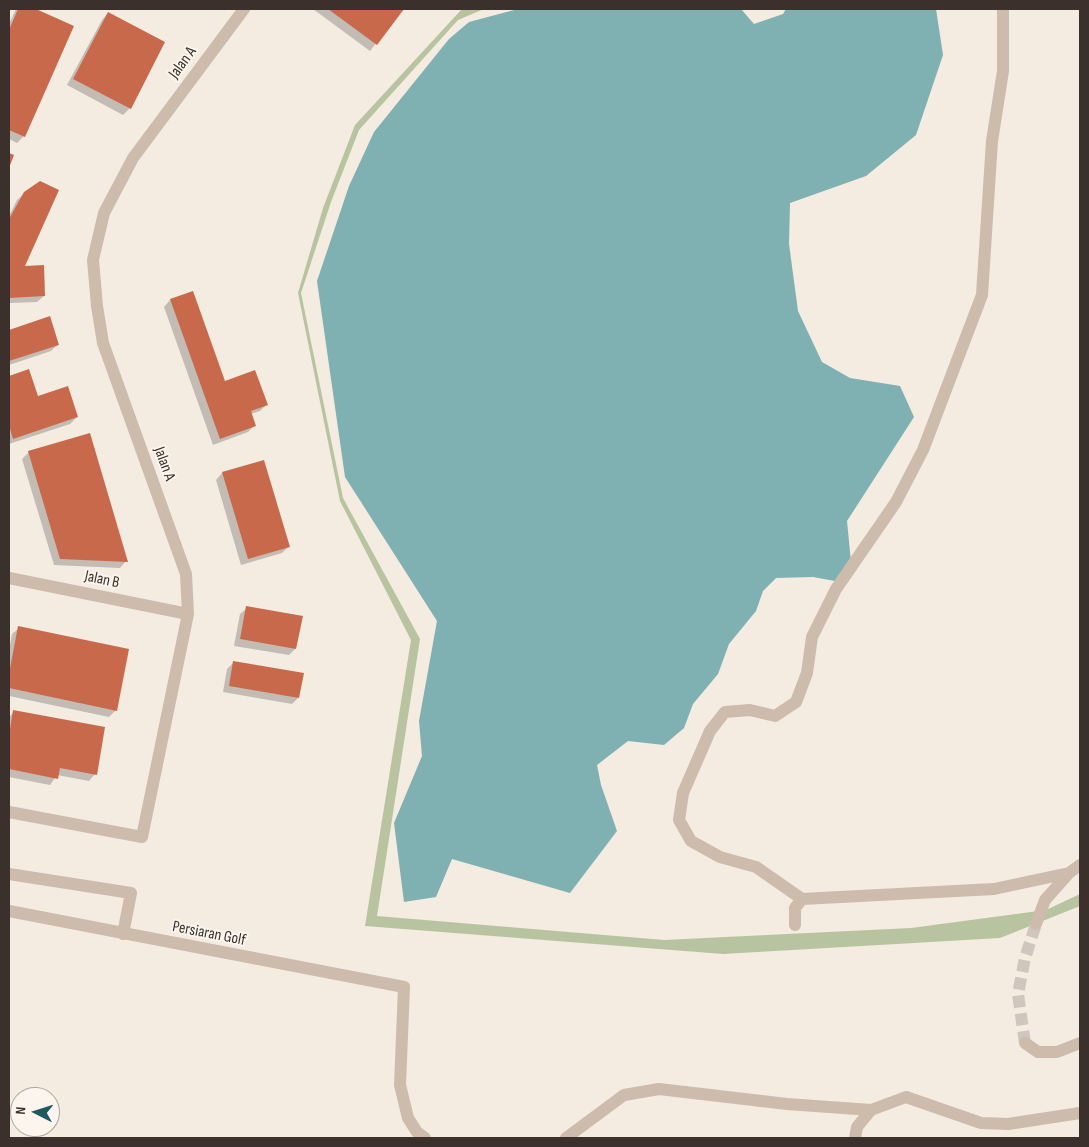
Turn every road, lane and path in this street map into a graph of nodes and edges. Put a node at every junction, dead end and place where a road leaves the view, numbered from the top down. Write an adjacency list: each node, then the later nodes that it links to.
1 (244, 9): 4 (street, Jalan A)
2 (1003, 9): 9 (street)
3 (9, 578): 4 (street, Jalan B)
4 (188, 614): 5 (street, Jalan A)
5 (9, 812)
6 (1080, 865): 7 (street)
7 (1068, 873): 9 (street); 11 (street)
8 (9, 874): 13 (street)
9 (802, 899): 12 (street)
10 (9, 911): 13 (street, Persiaran Golf)
11 (1036, 924)
12 (796, 925)
13 (123, 934): 18 (street, Persiaran Golf)
14 (1025, 1043): 15 (street)
15 (1080, 1043)
16 (871, 1110): 17 (street); 19 (street); 20 (street)
17 (1080, 1113)
18 (425, 1138)
19 (566, 1138)
20 (855, 1138)

